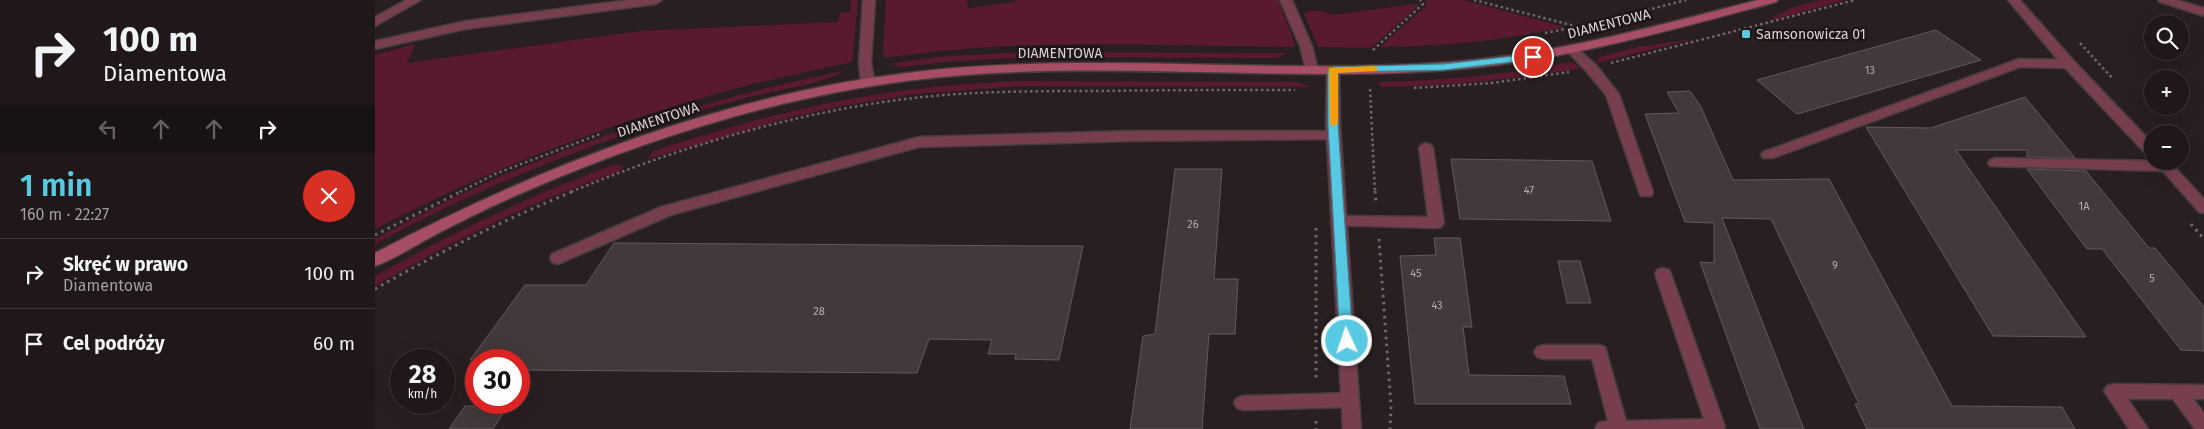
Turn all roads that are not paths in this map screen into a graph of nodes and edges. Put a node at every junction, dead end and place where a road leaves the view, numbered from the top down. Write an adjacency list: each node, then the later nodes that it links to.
1 (415, 0): 9 (street)
2 (656, 0): 10 (street)
3 (869, 0): 15 (street)
4 (1286, 0): 13 (street)
5 (1773, 0): 11 (street, DIAMENTOWA)
6 (2014, 0): 12 (street)
7 (2164, 0): 8 (street)
8 (2204, 12)
9 (375, 22)
10 (375, 45)
11 (1572, 50): 14 (street, DIAMENTOWA); 23 (street)
12 (2069, 64): 17 (street); 19 (street)
13 (1312, 70): 14 (street, DIAMENTOWA); 15 (street, DIAMENTOWA)
14 (1333, 70): 16 (street)
15 (868, 83): 27 (street, DIAMENTOWA)
16 (1334, 135): 25 (street); 26 (street)
17 (2144, 143)
18 (1426, 148): 25 (street)
19 (1768, 155)
20 (1995, 163): 21 (street)
21 (2144, 164)
22 (2169, 170): 24 (street)
23 (1646, 192)
24 (2204, 208)
25 (1339, 221): 32 (street)
26 (558, 258)
27 (375, 260)
28 (1663, 274): 37 (street)
29 (1543, 352): 37 (street)
30 (2177, 392): 31 (street); 34 (street); 38 (street)
31 (2204, 392)
32 (1350, 400): 33 (street); 35 (street)
33 (1243, 403)
34 (2204, 427)
35 (1352, 429)
36 (1604, 429): 37 (street)
37 (1619, 429)
38 (2139, 429)

